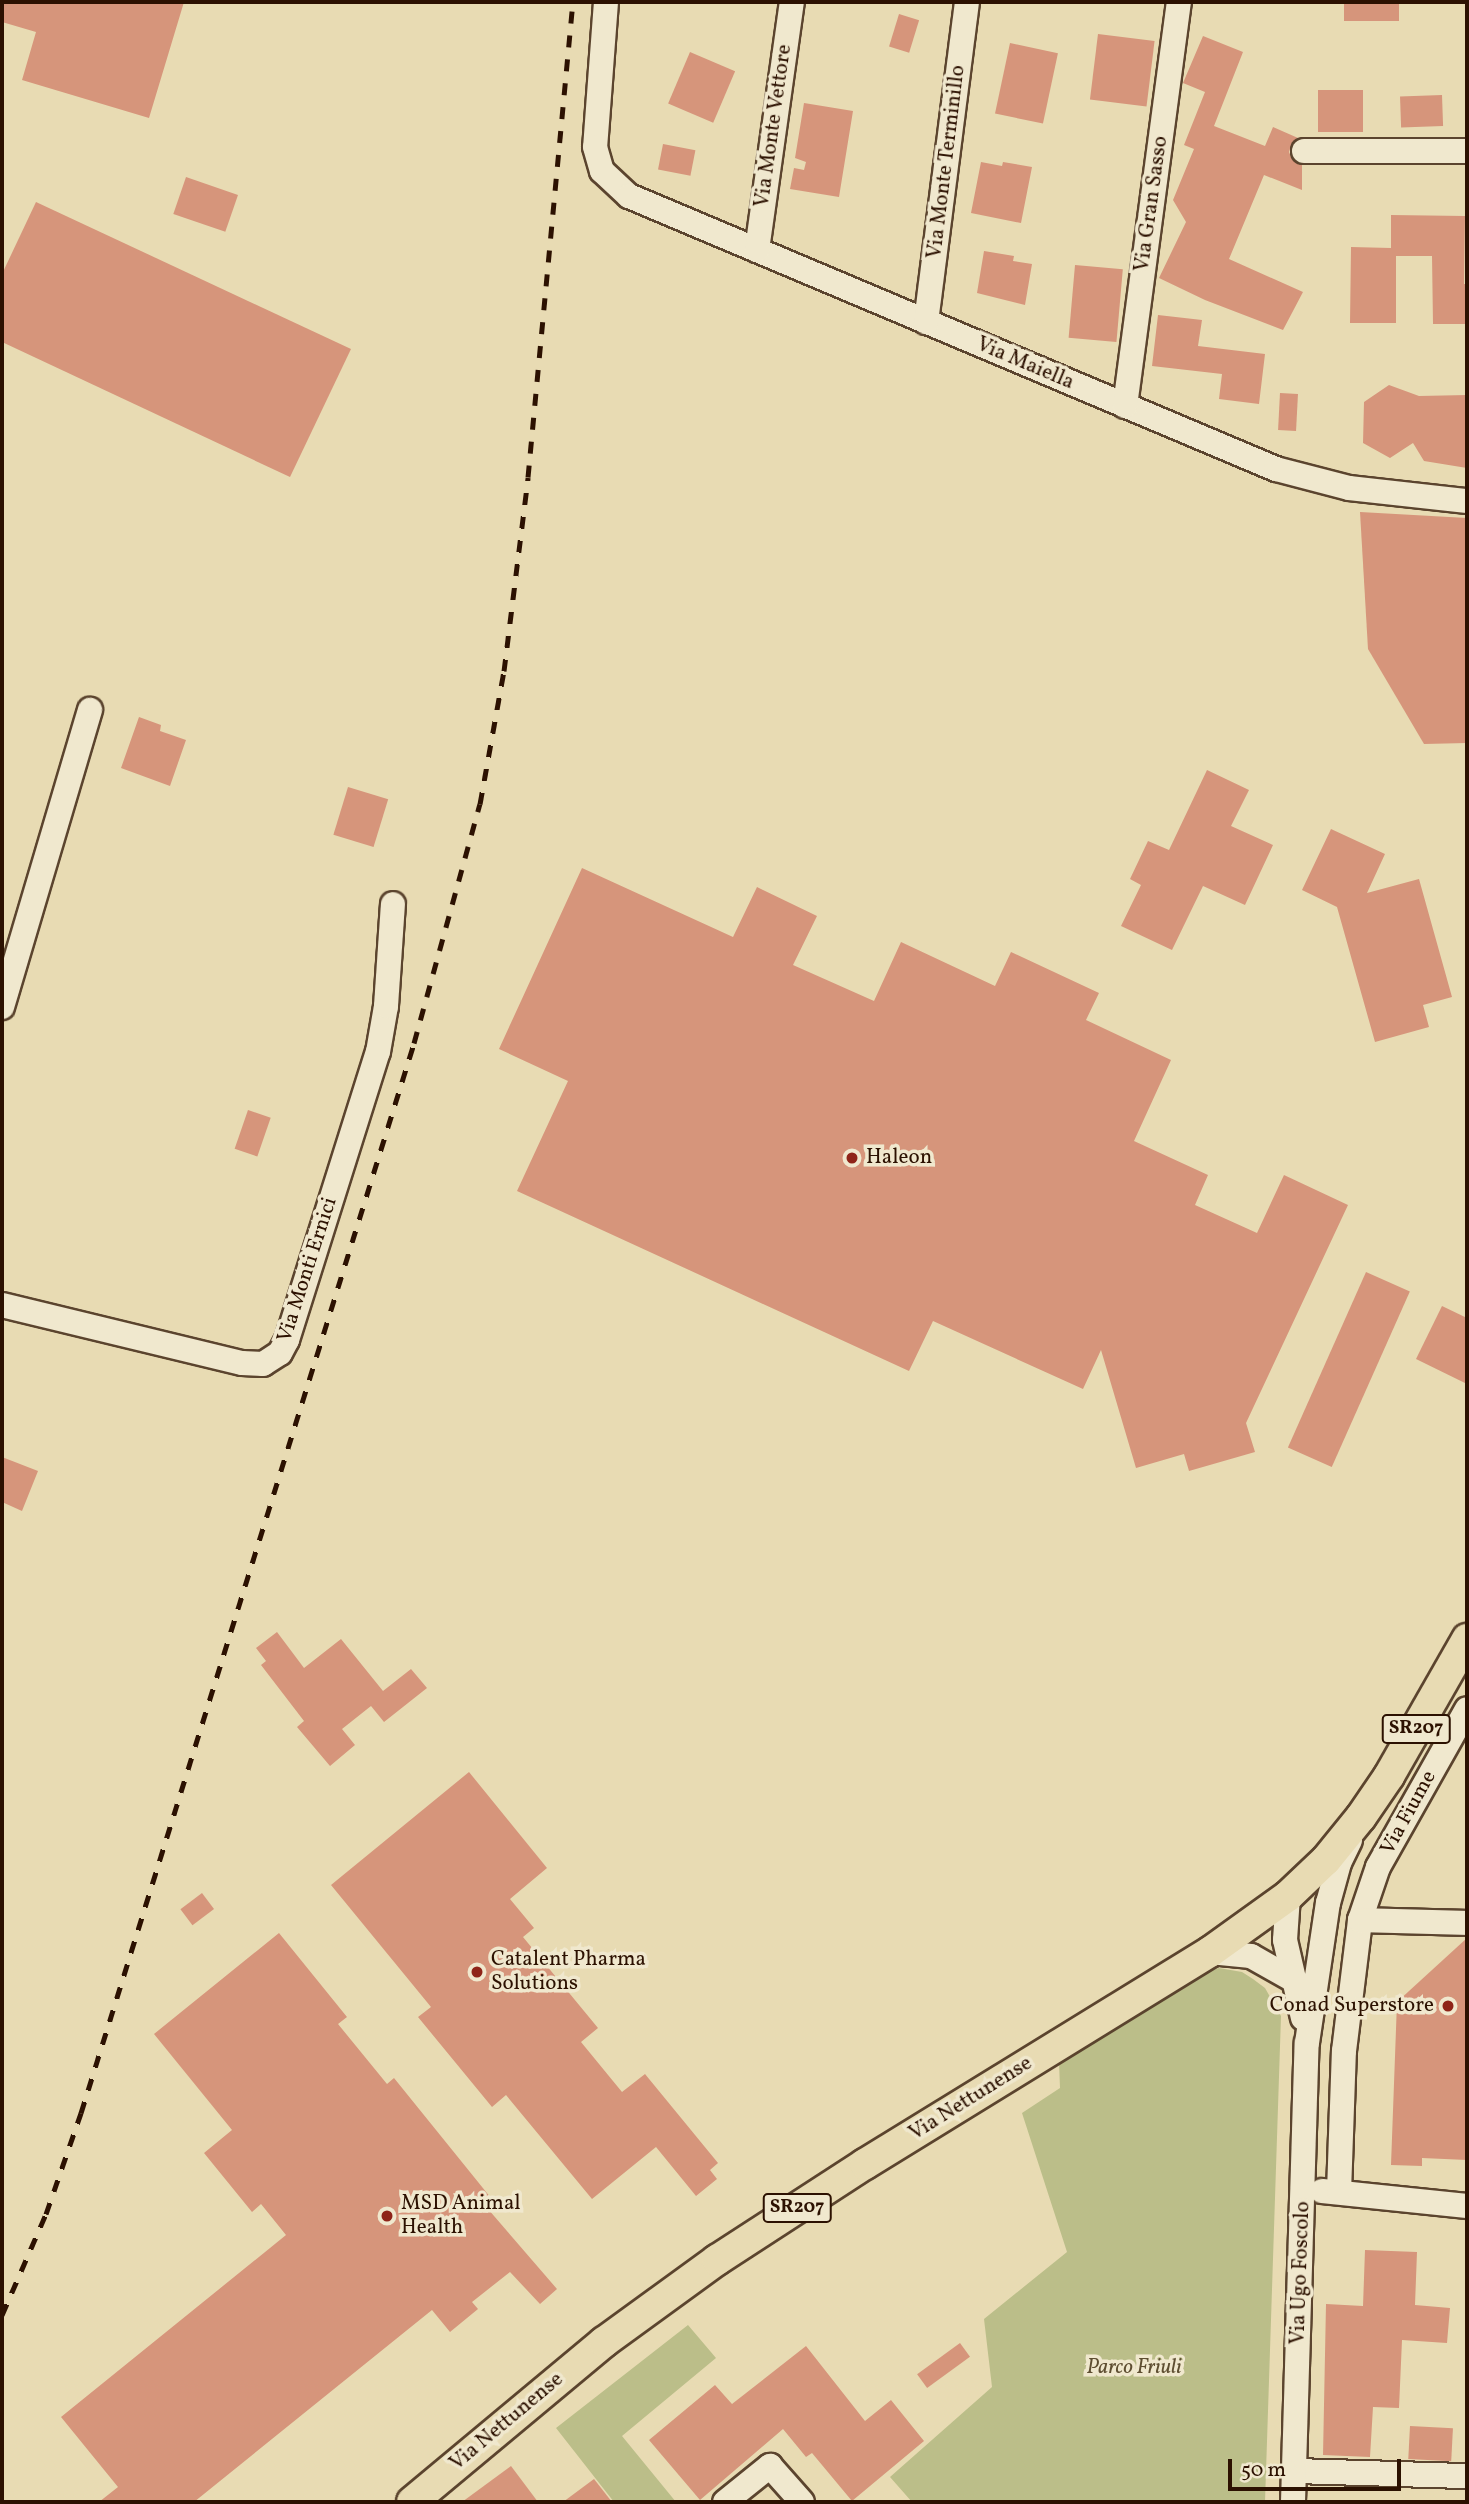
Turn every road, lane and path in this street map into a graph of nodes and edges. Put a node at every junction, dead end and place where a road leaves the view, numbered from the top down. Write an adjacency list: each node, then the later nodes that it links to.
1 (606, 2): 7 (street, Via Maiella)
2 (792, 2): 7 (street, Via Monte Vettore)
3 (967, 2): 8 (street, Via Monte Terminillo)
4 (1180, 2): 9 (street, Via Gran Sasso)
5 (1304, 151): 6 (street)
6 (1467, 151)
7 (757, 250): 8 (street, Via Maiella)
8 (926, 322): 9 (street, Via Maiella)
9 (1125, 406): 10 (street, Via Maiella)
10 (1467, 501)
11 (90, 710): 13 (street)
12 (393, 904): 14 (street, Via Monti Ernici)
13 (2, 1007)
14 (2, 1305)
15 (1467, 1640): 17 (main road, Via Nettunense / SR207)
16 (1467, 1709): 19 (street, Via Fiume)
17 (1361, 1817): 18 (main road, Via Nettunense / SR207); 22 (street, Via Ugo Foscolo)
18 (1288, 1896): 21 (main road, Via Nettunense / SR207); 22 (street, Via Ugo Foscolo)
19 (1360, 1920): 20 (street); 23 (street, Via Fiume)
20 (1467, 1923)
21 (1210, 1952): 22 (street); 29 (main road, Via Nettunense / SR207)
22 (1310, 1973): 23 (street); 24 (street, Via Ugo Foscolo)
23 (1351, 1983): 25 (street, Via Fiume)
24 (1304, 2190): 25 (street); 27 (street, Via Ugo Foscolo)
25 (1339, 2192): 26 (street)
26 (1467, 2206)
27 (1294, 2471): 28 (street); 32 (street, Via Ugo Foscolo)
28 (1467, 2476)
29 (412, 2502)
30 (725, 2502): 31 (street)
31 (802, 2502)
32 (1293, 2502)

